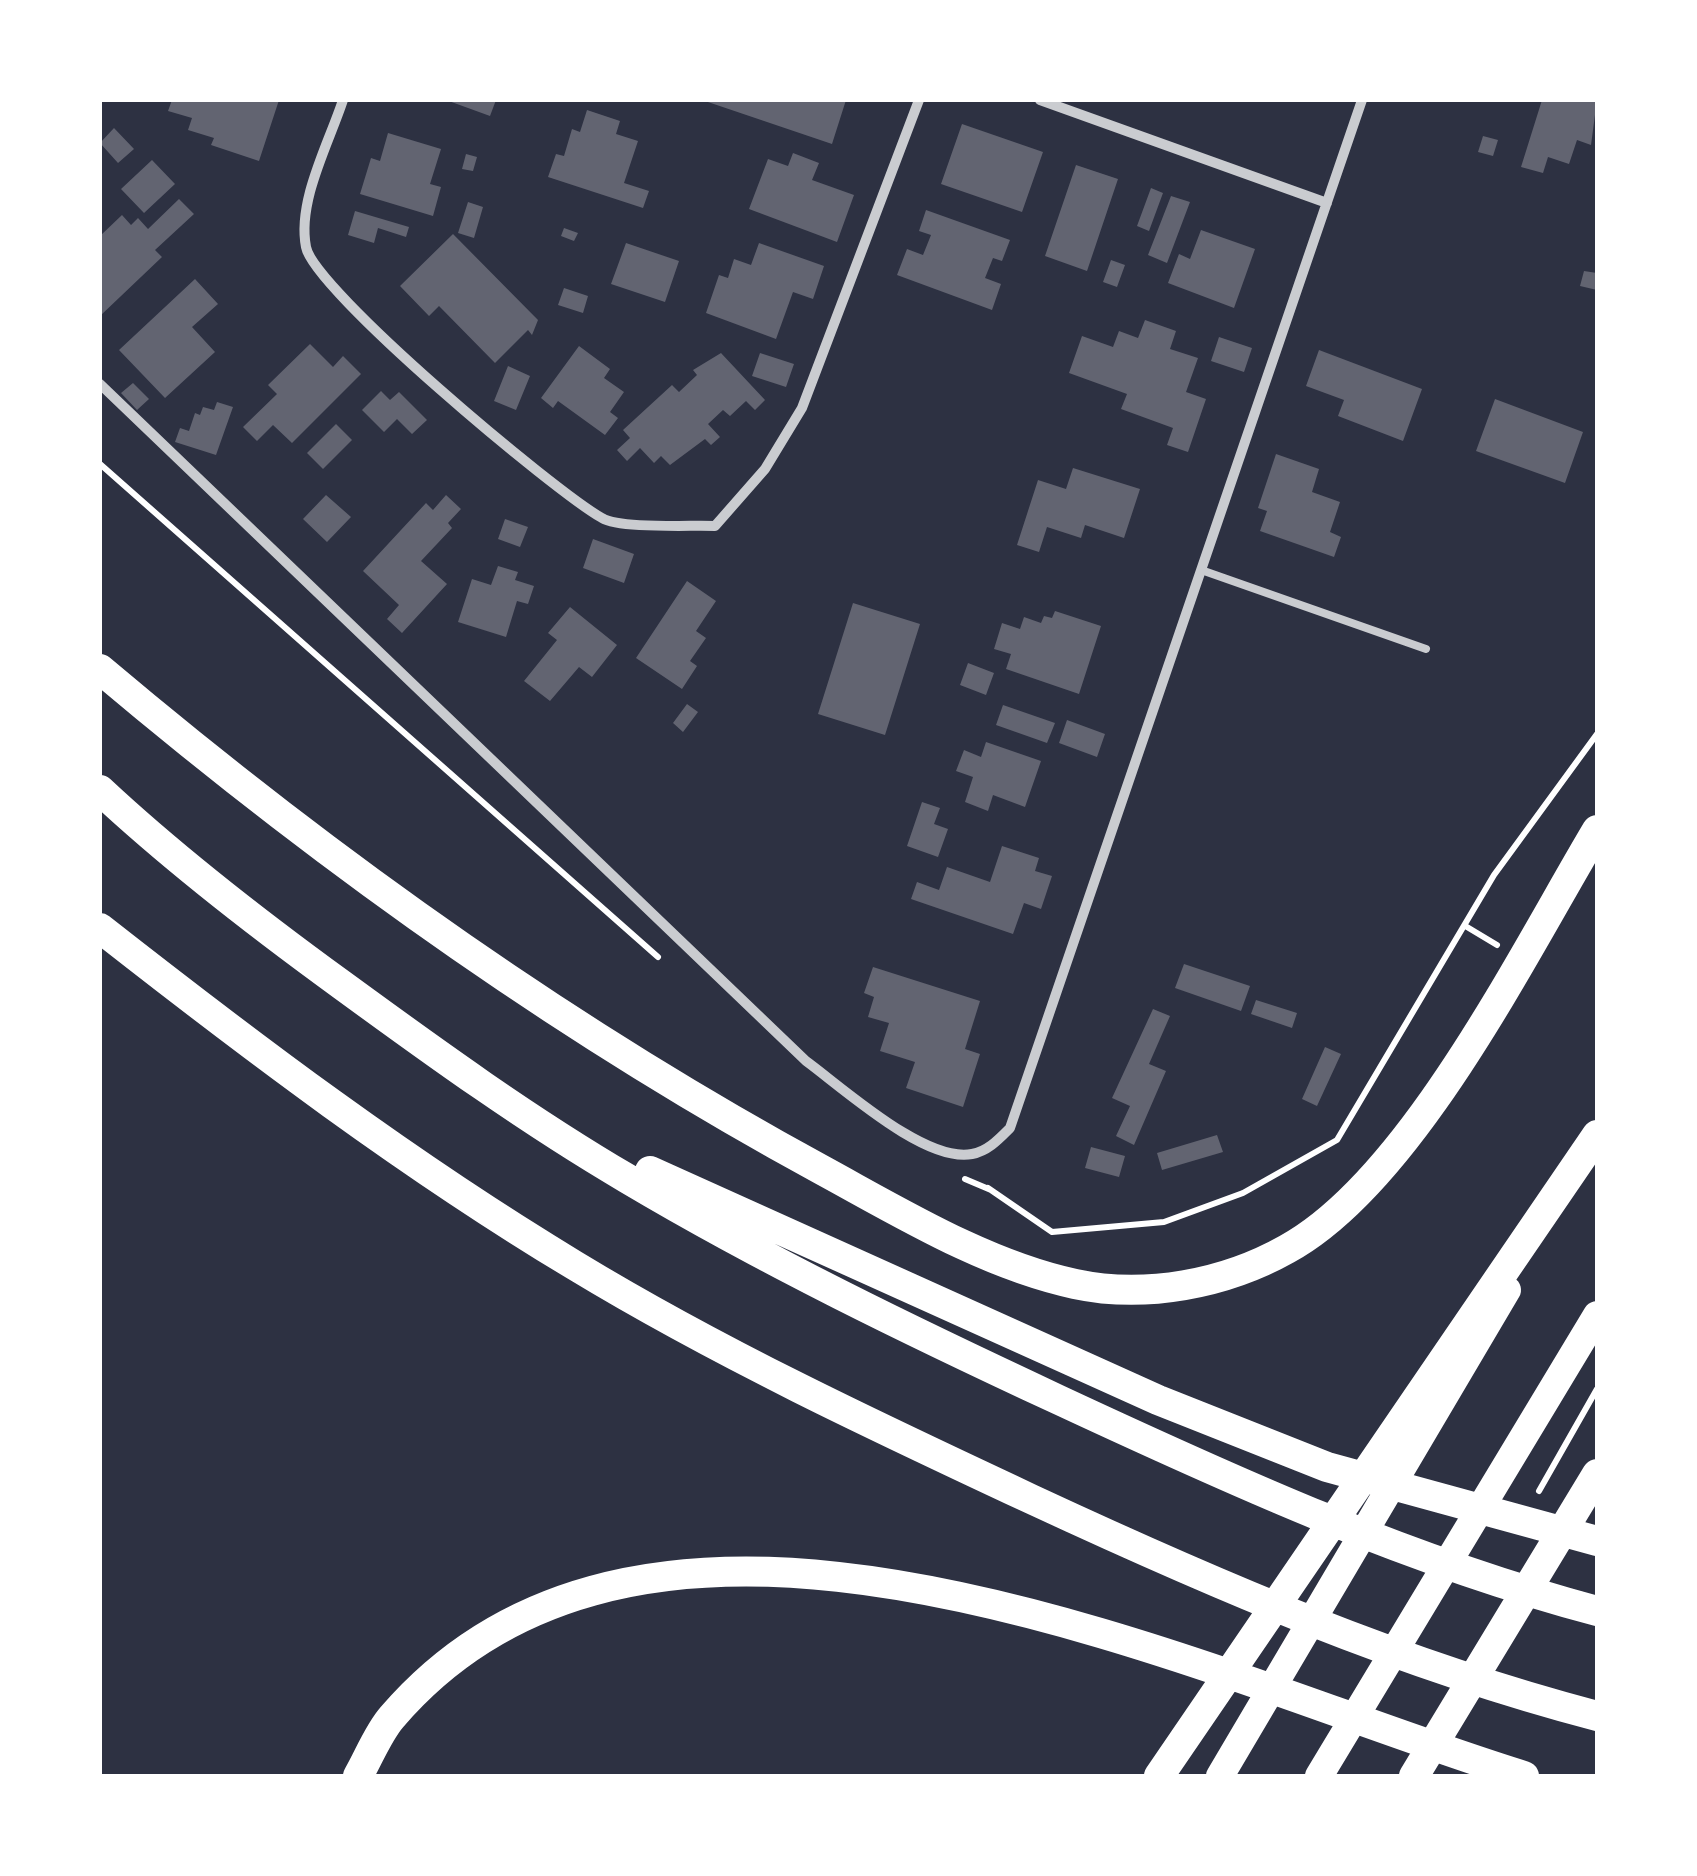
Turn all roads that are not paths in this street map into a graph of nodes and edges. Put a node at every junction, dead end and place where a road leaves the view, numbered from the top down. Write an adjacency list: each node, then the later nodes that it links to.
1 (343, 100): 2 (street)
2 (919, 100)
3 (1040, 100): 5 (street)
4 (1362, 100): 5 (street)
5 (1327, 203): 7 (street)
6 (100, 384): 7 (street)
7 (1204, 571): 8 (lane)
8 (1426, 649)
9 (100, 669): 11 (highway)
10 (100, 790): 13 (highway)
11 (1597, 830)
12 (100, 928): 19 (highway)
13 (524, 1114): 17 (highway); 18 (highway)
14 (1597, 1136): 21 (highway); 22 (highway)
15 (1597, 1315): 23 (highway)
16 (1597, 1474): 24 (highway)
17 (1597, 1541)
18 (1597, 1611)
19 (1597, 1716)
20 (358, 1776): 25 (highway)
21 (1159, 1776)
22 (1220, 1776)
23 (1319, 1776)
24 (1414, 1776)
25 (1524, 1776)

